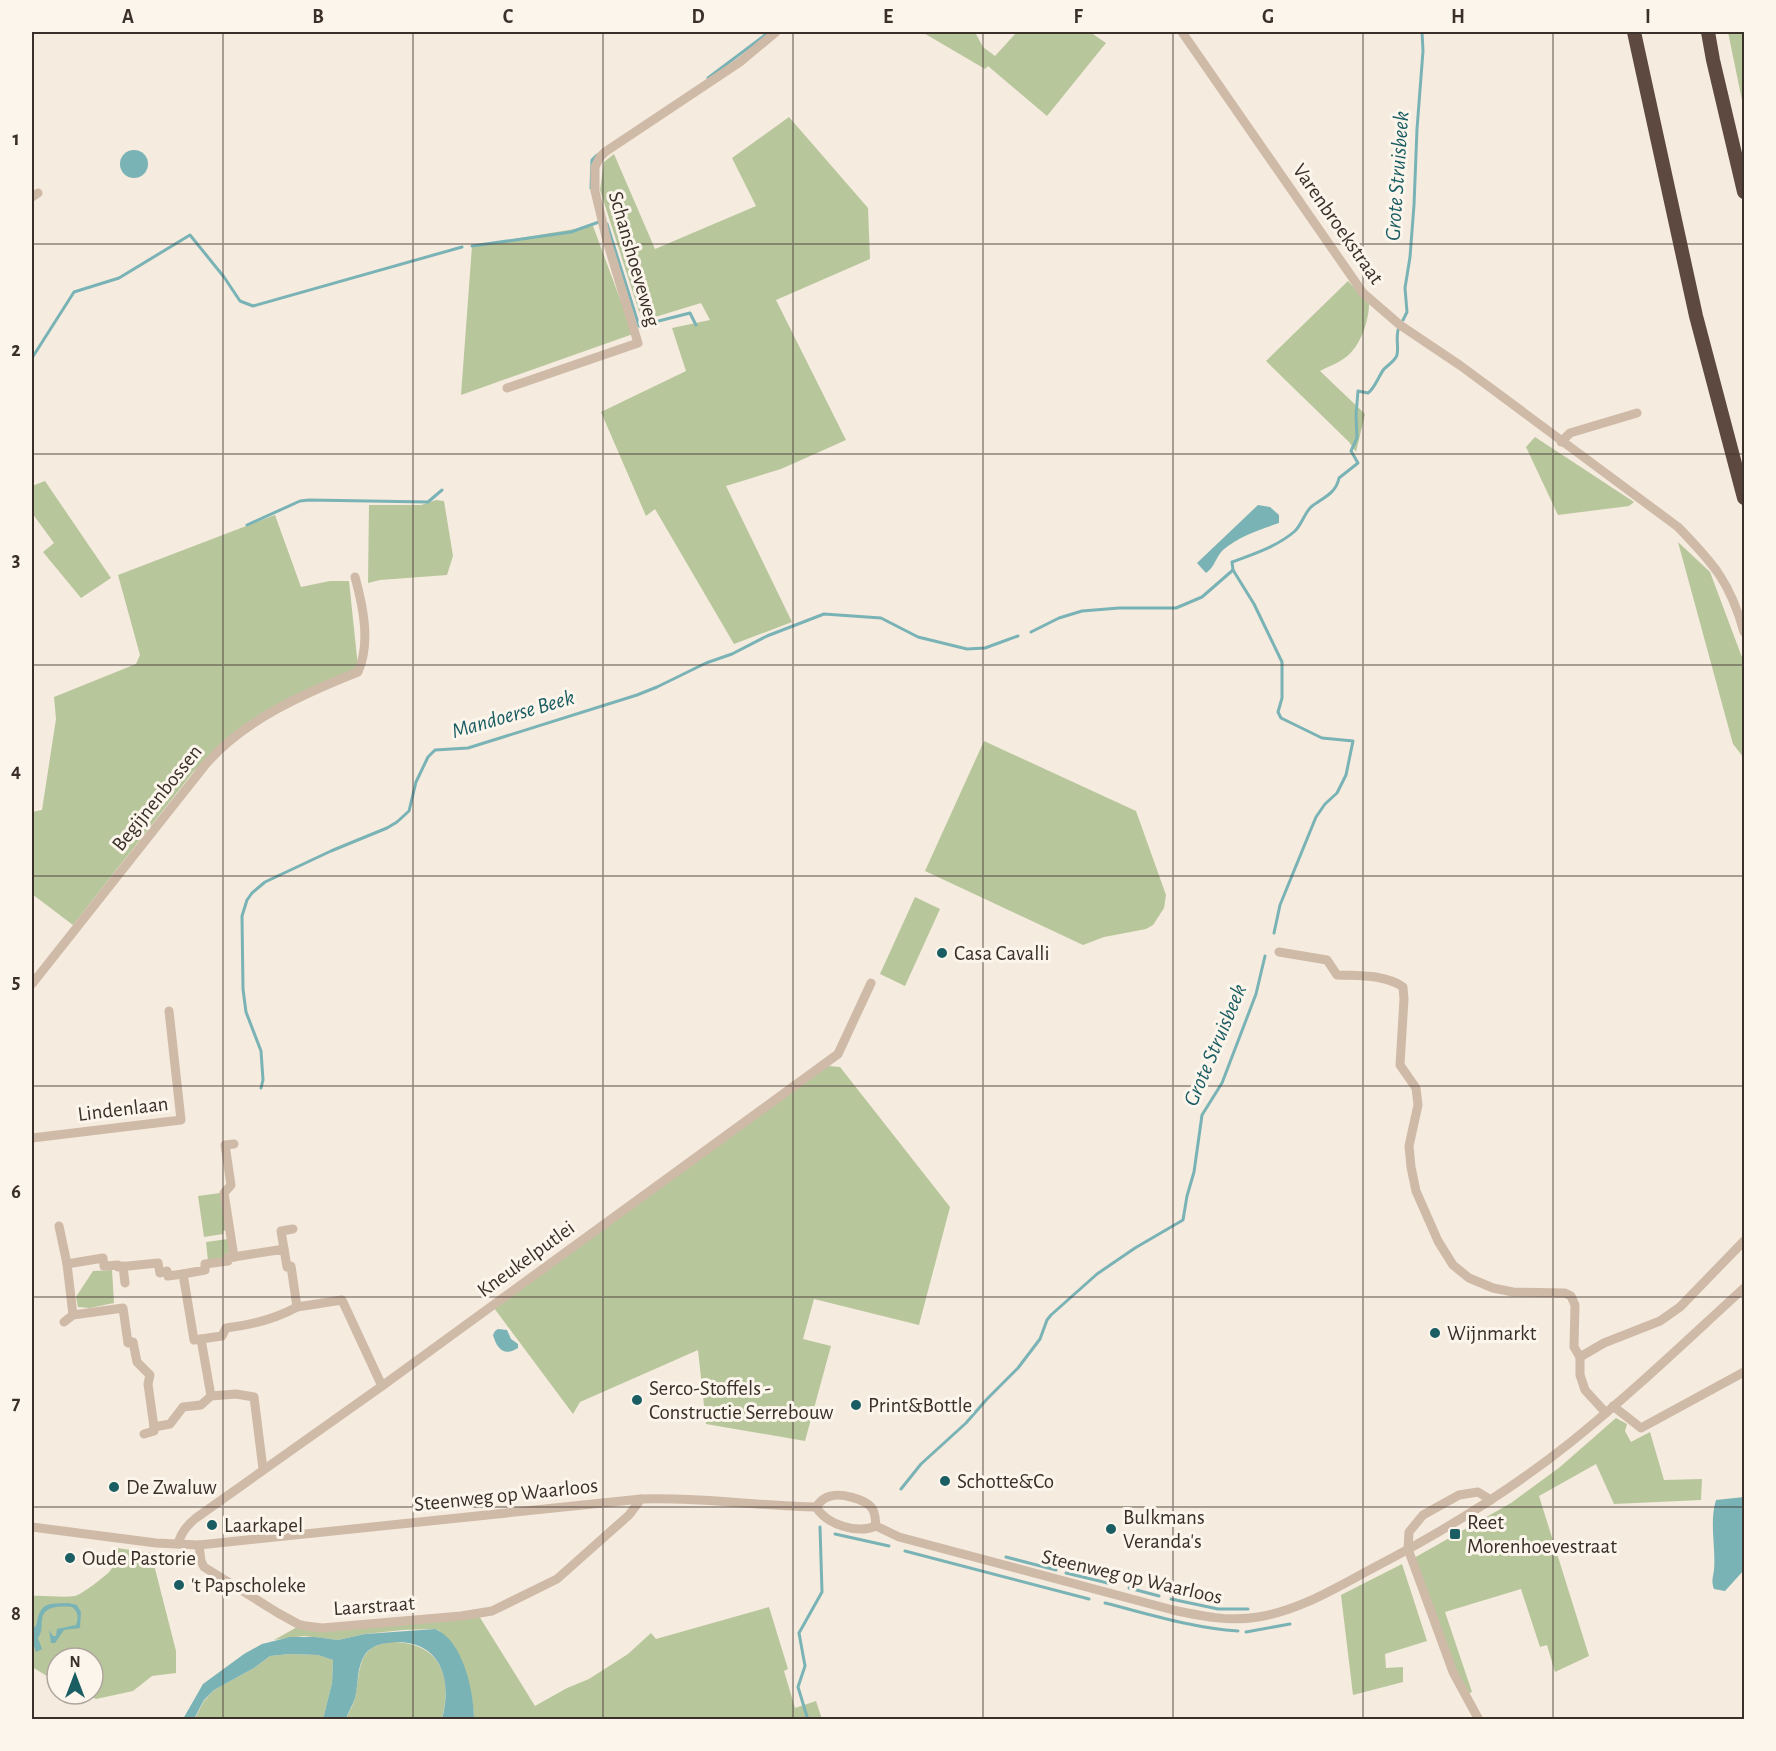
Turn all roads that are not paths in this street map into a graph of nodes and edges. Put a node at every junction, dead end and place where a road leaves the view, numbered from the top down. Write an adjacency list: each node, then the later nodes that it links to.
1 (776, 32): 6 (street, Schanshoeveweg)
2 (1182, 32): 8 (street, Varenbroekstraat)
3 (1634, 32): 9 (highway)
4 (1708, 32): 5 (highway)
5 (1744, 192)
6 (507, 388)
7 (1637, 412): 8 (street)
8 (1561, 442): 11 (street, Varenbroekstraat)
9 (1744, 498)
10 (355, 577): 14 (street, Begijnenbossen)
11 (1744, 632)
12 (1279, 952): 34 (street)
13 (871, 983): 36 (street, Kneukelputlei)
14 (32, 984)
15 (169, 1011): 16 (street, Lindenlaan)
16 (32, 1138)
17 (234, 1144): 22 (street)
18 (59, 1226): 23 (street)
19 (293, 1229): 21 (street)
20 (1744, 1241): 34 (street)
21 (284, 1249): 22 (street); 29 (street)
22 (234, 1257): 25 (street)
23 (67, 1264): 24 (street); 31 (street)
24 (123, 1266): 25 (street); 26 (street)
25 (183, 1274): 33 (street)
26 (125, 1283)
27 (1744, 1288): 38 (street, Steenweg op Waarloos)
28 (122, 1297): 30 (street)
29 (297, 1307): 33 (street); 36 (street)
30 (123, 1308): 31 (street); 39 (street)
31 (73, 1315): 32 (street)
32 (64, 1322)
33 (201, 1339): 37 (street)
34 (1581, 1357): 38 (street)
35 (1744, 1372): 38 (street)
36 (382, 1386): 41 (street, Kneukelputlei)
37 (211, 1396): 39 (street); 41 (street)
38 (1610, 1410): 43 (street, Steenweg op Waarloos)
39 (154, 1427): 40 (street)
40 (144, 1434)
41 (263, 1469): 47 (street, Kneukelputlei)
42 (641, 1499): 44 (street, Steenweg op Waarloos); 48 (street, Steenweg op Waarloos); 48 (street, Laarstraat)
43 (1491, 1500): 49 (street, Steenweg op Waarloos); 49 (street)
44 (816, 1507): 45 (street, Steenweg op Waarloos); 45 (street, Steenweg op Waarloos)
45 (876, 1526): 49 (street, Steenweg op Waarloos)
46 (32, 1527): 47 (street)
47 (178, 1544): 48 (street)
48 (199, 1545)
49 (1408, 1549): 50 (street)
50 (1479, 1719)

